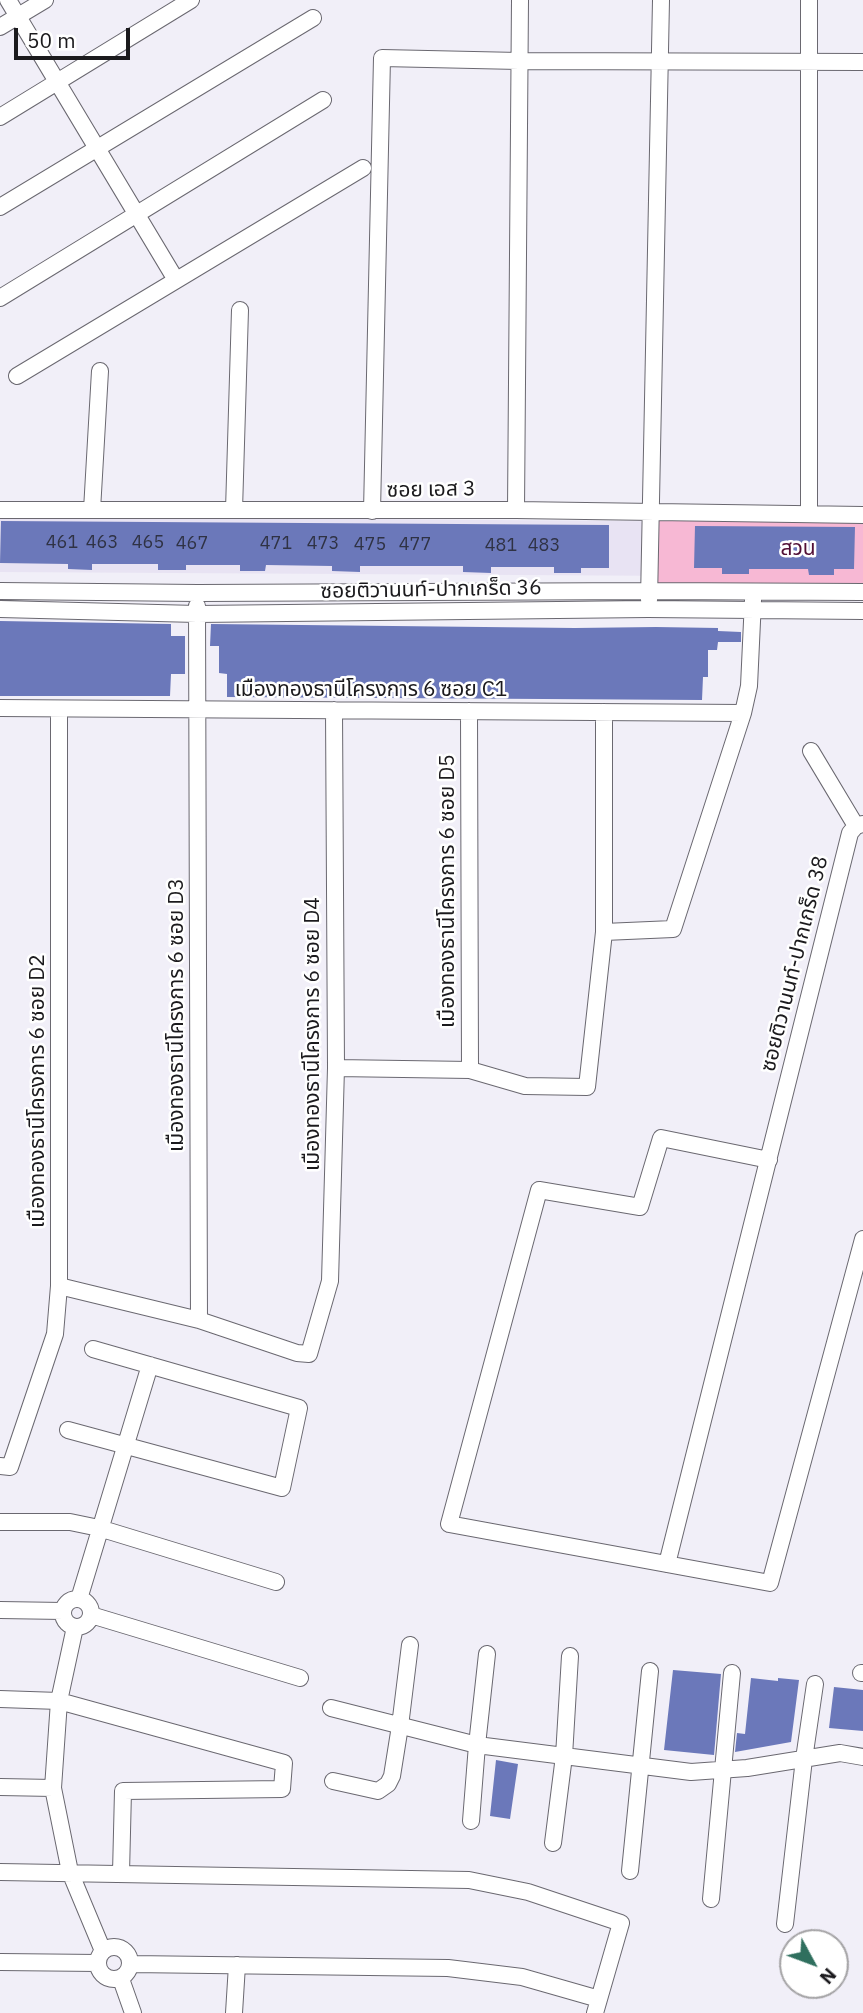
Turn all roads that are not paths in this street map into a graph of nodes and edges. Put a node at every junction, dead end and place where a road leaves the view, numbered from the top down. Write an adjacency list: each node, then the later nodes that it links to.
1 (8, 0): 7 (street)
2 (45, 0): 7 (street)
3 (191, 0): 14 (street)
4 (520, 0): 11 (street)
5 (661, 0): 10 (street)
6 (809, 0): 12 (street)
7 (18, 16): 9 (street); 14 (street)
8 (313, 18): 17 (street)
9 (0, 27)
10 (660, 60): 11 (street); 12 (street); 31 (street)
11 (519, 61): 29 (street); 30 (street)
12 (809, 62): 13 (street); 32 (street)
13 (863, 62)
14 (57, 82): 16 (street); 17 (street)
15 (323, 100): 20 (street)
16 (0, 117)
17 (97, 148): 19 (street); 20 (street)
18 (363, 168): 21 (street)
19 (0, 207)
20 (137, 214): 21 (street); 22 (street)
21 (176, 280): 25 (street)
22 (0, 298)
23 (240, 310): 28 (street)
24 (100, 371): 27 (street)
25 (17, 376)
26 (0, 510): 27 (street, ซอย เอส 3)
27 (92, 510): 28 (street, ซอย เอส 3)
28 (234, 510): 30 (street, ซอย เอส 3)
29 (516, 510): 30 (street, ซอย เอส 3); 31 (street, ซอย เอส 3)
30 (372, 511)
31 (651, 513): 32 (street, ซอย เอส 3); 35 (street)
32 (809, 514): 33 (street, ซอย เอส 3)
33 (863, 514)
34 (0, 590): 38 (street, ซอยติวานนท์-ปากเกร็ด 36)
35 (649, 591): 36 (street, ซอยติวานนท์-ปากเกร็ด 36); 38 (street, ซอยติวานนท์-ปากเกร็ด 36); 40 (street)
36 (754, 591): 37 (street, ซอยติวานนท์-ปากเกร็ด 36); 41 (street)
37 (863, 592)
38 (198, 593): 43 (street, เมืองทองธานีโครงการ 6 ซอย D3)
39 (0, 609): 43 (street, ซอยติวานนท์-ปากเกร็ด 36)
40 (648, 610): 41 (street, ซอยติวานนท์-ปากเกร็ด 36); 43 (street, ซอยติวานนท์-ปากเกร็ด 36)
41 (752, 611): 42 (street, ซอยติวานนท์-ปากเกร็ด 36); 50 (street)
42 (863, 611)
43 (197, 614): 46 (street, เมืองทองธานีโครงการ 6 ซอย D3)
44 (0, 708): 45 (street, เมืองทองธานีโครงการ 6 ซอย C1)
45 (59, 709): 46 (street, เมืองทองธานีโครงการ 6 ซอย C1); 58 (street, เมืองทองธานีโครงการ 6 ซอย D2)
46 (197, 710): 47 (street, เมืองทองธานีโครงการ 6 ซอย C1); 59 (street, เมืองทองธานีโครงการ 6 ซอย D3)
47 (334, 710): 48 (street, เมืองทองธานีโครงการ 6 ซอย C1); 54 (street, เมืองทองธานีโครงการ 6 ซอย D4)
48 (469, 711): 49 (street, เมืองทองธานีโครงการ 6 ซอย C1); 55 (street, เมืองทองธานีโครงการ 6 ซอย D5)
49 (604, 712): 50 (street, เมืองทองธานีโครงการ 6 ซอย C1); 53 (street)
50 (743, 713): 53 (street)
51 (811, 751): 52 (street)
52 (859, 825): 56 (street, ซอยติวานนท์-ปากเกร็ด 38)
53 (604, 932): 55 (street)
54 (336, 1068): 55 (street); 59 (street, เมืองทองธานีโครงการ 6 ซอย D4)
55 (470, 1070)
56 (769, 1160): 67 (street, ซอยติวานนท์-ปากเกร็ด 38); 67 (street)
57 (863, 1239): 67 (street)
58 (59, 1286): 59 (street); 64 (street, เมืองทองธานีโครงการ 6 ซอย D2)
59 (199, 1320)
60 (93, 1349): 61 (street)
61 (150, 1365): 63 (street); 63 (street)
62 (68, 1430): 63 (street)
63 (125, 1445): 66 (street)
64 (5, 1467)
65 (0, 1522): 66 (street)
66 (99, 1528): 68 (street); 69 (street)
67 (667, 1564)
68 (276, 1582)
69 (79, 1599): 71 (street); 72 (street)
70 (0, 1611): 71 (street)
71 (63, 1611): 73 (street)
72 (91, 1615): 73 (street); 79 (street)
73 (75, 1627): 82 (street)
74 (410, 1644): 84 (street)
75 (487, 1654): 85 (street)
76 (570, 1656): 86 (street)
77 (650, 1671): 89 (street)
78 (732, 1673): 90 (street)
79 (299, 1678)
80 (815, 1684): 88 (street)
81 (0, 1699): 82 (street)
82 (59, 1701): 93 (street); 99 (street)
83 (331, 1708): 84 (street)
84 (400, 1726): 85 (street); 91 (street)
85 (477, 1745): 86 (street); 94 (street)
86 (564, 1756): 89 (street); 95 (street)
87 (863, 1757): 88 (street)
88 (804, 1759): 90 (street); 101 (street)
89 (641, 1766): 90 (street); 96 (street)
90 (723, 1770): 100 (street)
91 (333, 1781)
92 (0, 1787): 93 (street)
93 (53, 1788): 98 (street)
94 (471, 1821)
95 (553, 1843)
96 (630, 1871)
97 (0, 1872): 98 (street)
98 (70, 1872): 99 (street); 102 (street)
99 (121, 1873): 107 (street)
100 (711, 1899)
101 (785, 1924)
102 (100, 1957): 103 (street); 104 (street); 106 (street)
103 (0, 1962)
104 (131, 1964): 105 (street); 106 (street)
105 (237, 1965): 107 (street); 109 (street)
106 (121, 1979): 108 (street)
107 (597, 2006)
108 (133, 2013)
109 (234, 2013)

